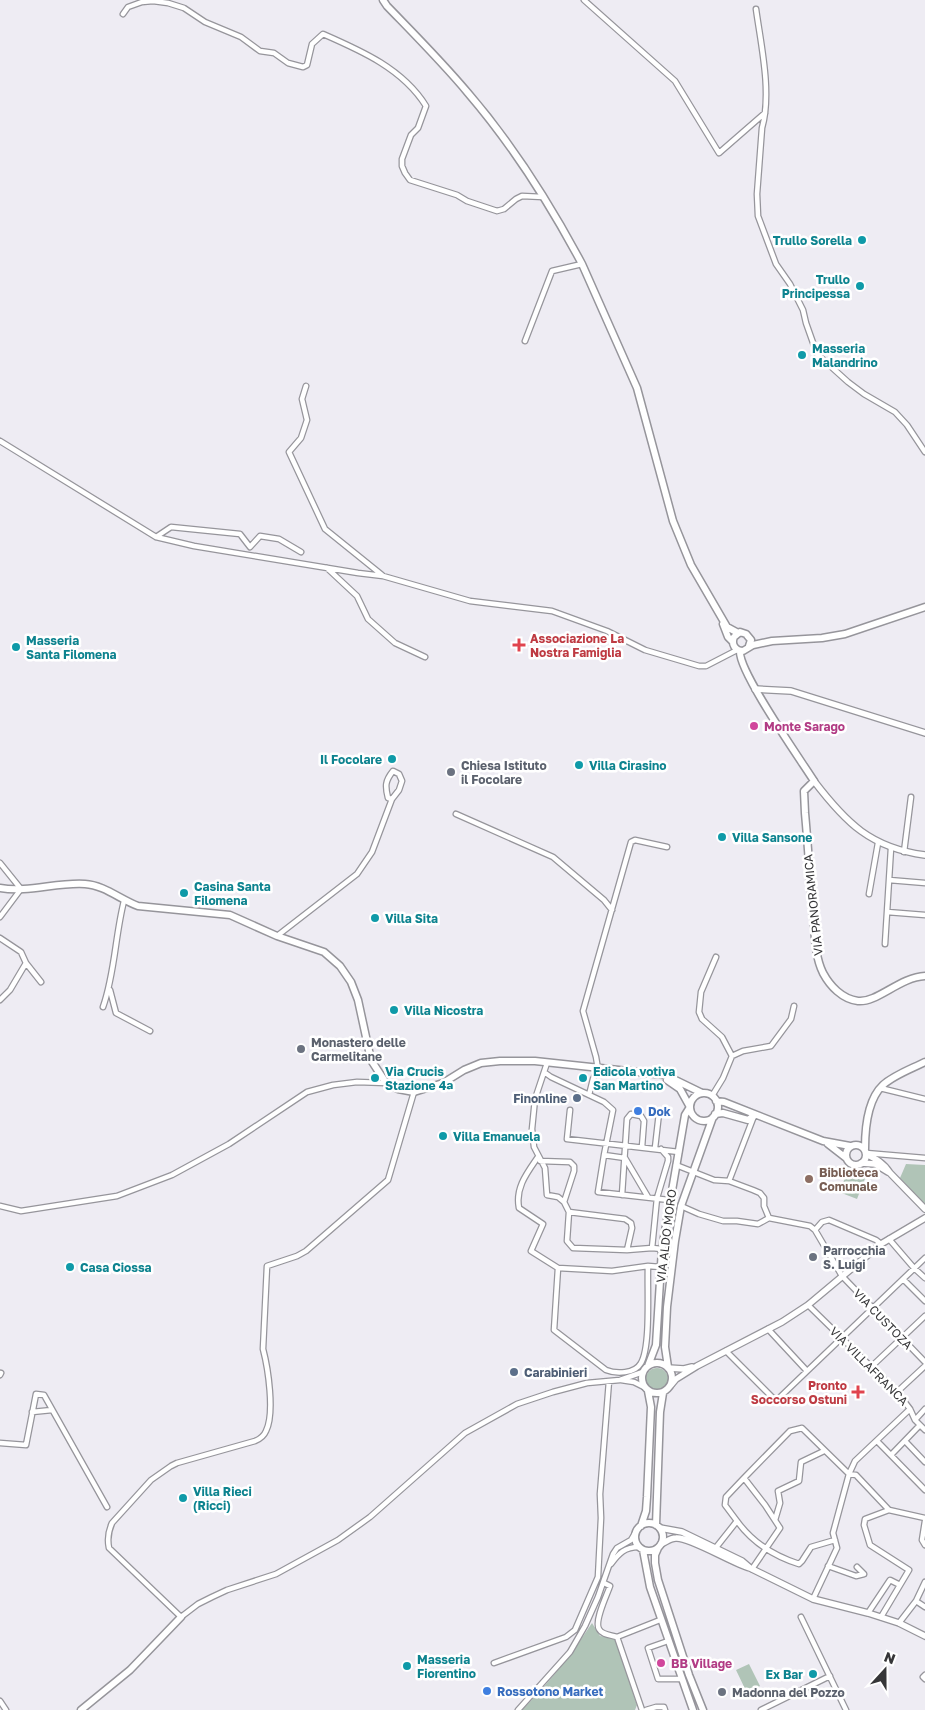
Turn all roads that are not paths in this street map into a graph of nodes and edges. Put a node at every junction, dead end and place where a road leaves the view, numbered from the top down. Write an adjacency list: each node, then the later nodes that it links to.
1 (384, 0): 6 (main road)
2 (584, 0): 5 (street)
3 (756, 9): 5 (street)
4 (123, 14): 6 (street)
5 (765, 113): 11 (street)
6 (543, 197): 7 (main road)
7 (582, 264): 8 (street); 17 (main road)
8 (525, 341)
9 (306, 386): 15 (street)
10 (0, 441): 12 (street)
11 (925, 452)
12 (156, 537): 13 (street); 14 (street)
13 (301, 552)
14 (327, 568): 15 (street); 23 (street)
15 (383, 576): 22 (street)
16 (925, 606): 21 (main road)
17 (717, 612): 18 (main road); 20 (main road)
18 (738, 633): 19 (main road); 20 (main road)
19 (750, 636): 21 (main road); 22 (main road)
20 (732, 641): 22 (main road)
21 (772, 641): 22 (main road)
22 (743, 649): 24 (main road)
23 (425, 657)
24 (755, 689): 25 (street); 26 (main road)
25 (925, 733)
26 (814, 781): 30 (street); 51 (main road, VIA PANORAMICA)
27 (911, 797): 33 (street)
28 (392, 798): 28 (street); 46 (street)
29 (456, 814): 42 (street)
30 (878, 843): 32 (street); 40 (street)
31 (668, 848): 42 (street)
32 (891, 848): 33 (street); 36 (street)
33 (904, 852): 34 (street)
34 (925, 855)
35 (0, 863): 39 (street)
36 (889, 880): 37 (street); 43 (street)
37 (925, 883)
38 (0, 888): 39 (main road)
39 (20, 889): 41 (main road); 45 (street)
40 (869, 894)
41 (124, 901): 46 (main road); 53 (street)
42 (612, 910): 61 (street)
43 (887, 912): 44 (street); 48 (street)
44 (925, 915)
45 (0, 916)
46 (277, 936): 64 (main road)
47 (0, 938): 50 (street)
48 (885, 944)
49 (716, 957): 58 (street)
50 (26, 963): 52 (street); 54 (street)
51 (925, 976)
52 (41, 982)
53 (110, 989): 56 (street); 57 (street)
54 (0, 1000)
55 (794, 1006): 58 (street)
56 (103, 1007)
57 (150, 1031)
58 (732, 1056): 69 (street)
59 (925, 1062): 65 (main road)
60 (546, 1063): 61 (main road); 62 (street); 66 (main road)
61 (598, 1069): 63 (main road); 68 (street)
62 (544, 1072): 68 (street); 89 (street)
63 (654, 1074): 67 (main road); 71 (main road)
64 (386, 1083): 66 (main road); 100 (street)
65 (880, 1088): 70 (street); 76 (main road)
66 (414, 1092): 183 (street)
67 (702, 1093): 69 (main road); 71 (main road)
68 (589, 1095): 78 (street)
69 (714, 1098): 74 (main road); 75 (main road)
70 (925, 1099)
71 (690, 1106): 75 (main road); 83 (main road, VIA ALDO MORO)
72 (570, 1110): 78 (street)
73 (659, 1113): 82 (street, VIA ALDO MORO)
74 (755, 1115): 75 (main road); 77 (main road); 94 (street)
75 (714, 1116): 92 (main road, VIA ALDO MORO)
76 (868, 1121): 80 (main road); 84 (main road)
77 (823, 1141): 80 (main road); 87 (main road)
78 (606, 1143): 79 (street); 85 (street)
79 (626, 1145): 81 (street); 81 (street); 86 (street)
80 (851, 1146): 84 (main road); 87 (main road)
81 (642, 1147): 82 (street)
82 (658, 1149): 83 (street); 97 (street, VIA ALDO MORO)
83 (679, 1152): 91 (main road, VIA ALDO MORO)
84 (866, 1152): 88 (street); 90 (main road); 93 (street)
85 (604, 1155): 86 (street); 95 (street)
86 (625, 1158): 95 (street); 96 (street)
87 (847, 1158): 90 (main road)
88 (925, 1158)
89 (539, 1159): 99 (street); 99 (street); 115 (street)
90 (861, 1163): 93 (street)
91 (676, 1165): 92 (street); 98 (main road, VIA ALDO MORO)
92 (693, 1171): 94 (street); 101 (main road, VIA ALDO MORO)
93 (890, 1174): 102 (street)
94 (729, 1180): 104 (street)
95 (622, 1195): 96 (street)
96 (648, 1197): 97 (street)
97 (657, 1198): 98 (street); 109 (street, VIA ALDO MORO)
98 (669, 1200): 110 (main road, VIA ALDO MORO)
99 (564, 1202): 103 (street)
100 (0, 1206)
101 (681, 1206): 104 (street); 133 (main road, VIA ALDO MORO)
102 (925, 1209)
103 (569, 1212): 111 (street); 111 (street)
104 (769, 1218): 106 (street)
105 (925, 1218): 107 (street)
106 (815, 1230): 108 (street); 117 (street, VIA CUSTOZA)
107 (889, 1239): 108 (street); 116 (street)
108 (881, 1244): 117 (street)
109 (652, 1248): 110 (street); 111 (street)
110 (662, 1249): 114 (main road, VIA ALDO MORO)
111 (626, 1250)
112 (925, 1258): 116 (street)
113 (648, 1266): 114 (street); 115 (street); 124 (street, VIA ALDO MORO)
114 (661, 1267): 125 (main road, VIA ALDO MORO)
115 (558, 1268): 124 (street, VIA ALDO MORO)
116 (914, 1268): 118 (street); 119 (street)
117 (842, 1276): 121 (street); 122 (street, VIA CUSTOZA)
118 (925, 1278)
119 (903, 1279): 120 (street); 122 (street)
120 (925, 1301)
121 (808, 1305): 126 (street); 127 (street, VIA VILLAFRANCA)
122 (871, 1308): 127 (street); 128 (street, VIA CUSTOZA)
123 (925, 1316): 128 (street)
124 (647, 1323): 125 (street)
125 (657, 1326): 135 (main road, VIA ALDO MORO)
126 (768, 1329): 129 (street); 136 (street)
127 (841, 1338): 134 (street, VIA VILLAFRANCA); 136 (street)
128 (901, 1338): 130 (street, VIA CUSTOZA); 134 (street)
129 (726, 1351): 131 (street); 136 (street)
130 (925, 1362)
131 (697, 1366): 133 (street); 139 (street)
132 (925, 1366): 142 (street)
133 (668, 1367): 135 (main road); 139 (main road)
134 (871, 1367): 142 (street, VIA VILLAFRANCA)
135 (645, 1369): 137 (street); 140 (main road)
136 (807, 1371)
137 (620, 1380): 138 (street); 140 (street)
138 (609, 1382): 183 (street); 191 (street)
139 (671, 1385): 141 (main road)
140 (646, 1389): 141 (main road); 165 (main road)
141 (663, 1392): 164 (main road)
142 (897, 1392): 143 (street, VIA VILLAFRANCA)
143 (910, 1409): 147 (street, VIA VILLAFRANCA); 150 (street)
144 (925, 1409): 147 (street)
145 (52, 1410): 146 (street); 146 (street); 159 (street)
146 (32, 1412): 152 (street)
147 (915, 1420): 148 (street, VIA VILLAFRANCA)
148 (920, 1426): 149 (street, VIA VILLAFRANCA); 151 (street)
149 (925, 1430)
150 (877, 1441): 154 (street); 156 (street)
151 (905, 1441): 154 (street); 155 (street)
152 (0, 1443)
153 (824, 1451): 156 (street); 157 (street); 162 (street)
154 (891, 1455): 158 (street)
155 (925, 1462)
156 (850, 1474): 160 (street); 166 (street)
157 (744, 1478): 162 (street); 163 (street)
158 (924, 1486)
159 (107, 1507)
160 (889, 1510): 161 (street); 178 (street)
161 (925, 1519): 167 (street)
162 (775, 1520): 171 (street)
163 (737, 1521): 170 (street); 171 (street)
164 (658, 1527): 165 (main road); 168 (main road); 170 (street)
165 (639, 1528): 169 (main road); 173 (street)
166 (835, 1540): 171 (street); 172 (street)
167 (925, 1545)
168 (660, 1546): 169 (main road); 170 (street); 204 (main road)
169 (641, 1549): 173 (street); 186 (main road)
170 (714, 1550): 175 (street)
171 (766, 1550): 175 (street)
172 (828, 1566): 174 (street); 179 (street)
173 (609, 1567): 177 (street)
174 (857, 1567)
175 (751, 1569): 179 (street)
176 (925, 1582): 180 (street)
177 (604, 1583): 189 (street); 199 (street)
178 (900, 1585): 182 (street); 185 (street)
179 (812, 1599): 182 (street)
180 (916, 1601): 181 (street); 187 (street)
181 (925, 1607)
182 (868, 1613): 185 (street)
183 (181, 1617): 198 (main road)
184 (801, 1617): 193 (street)
185 (881, 1617): 187 (street)
186 (660, 1620): 189 (street); 190 (main road)
187 (900, 1623): 188 (street)
188 (925, 1636)
189 (617, 1637): 200 (street)
190 (668, 1641): 194 (main road); 194 (street)
191 (494, 1663)
192 (925, 1674): 195 (street)
193 (830, 1676): 205 (street); 206 (street)
194 (681, 1679): 203 (main road)
195 (925, 1679)
196 (0, 1701): 197 (street)
197 (6, 1710)
198 (81, 1710)
199 (518, 1710)
200 (642, 1710)
201 (646, 1710): 202 (street)
202 (665, 1710)
203 (693, 1710)
204 (703, 1710)
205 (761, 1710)
206 (846, 1710)

